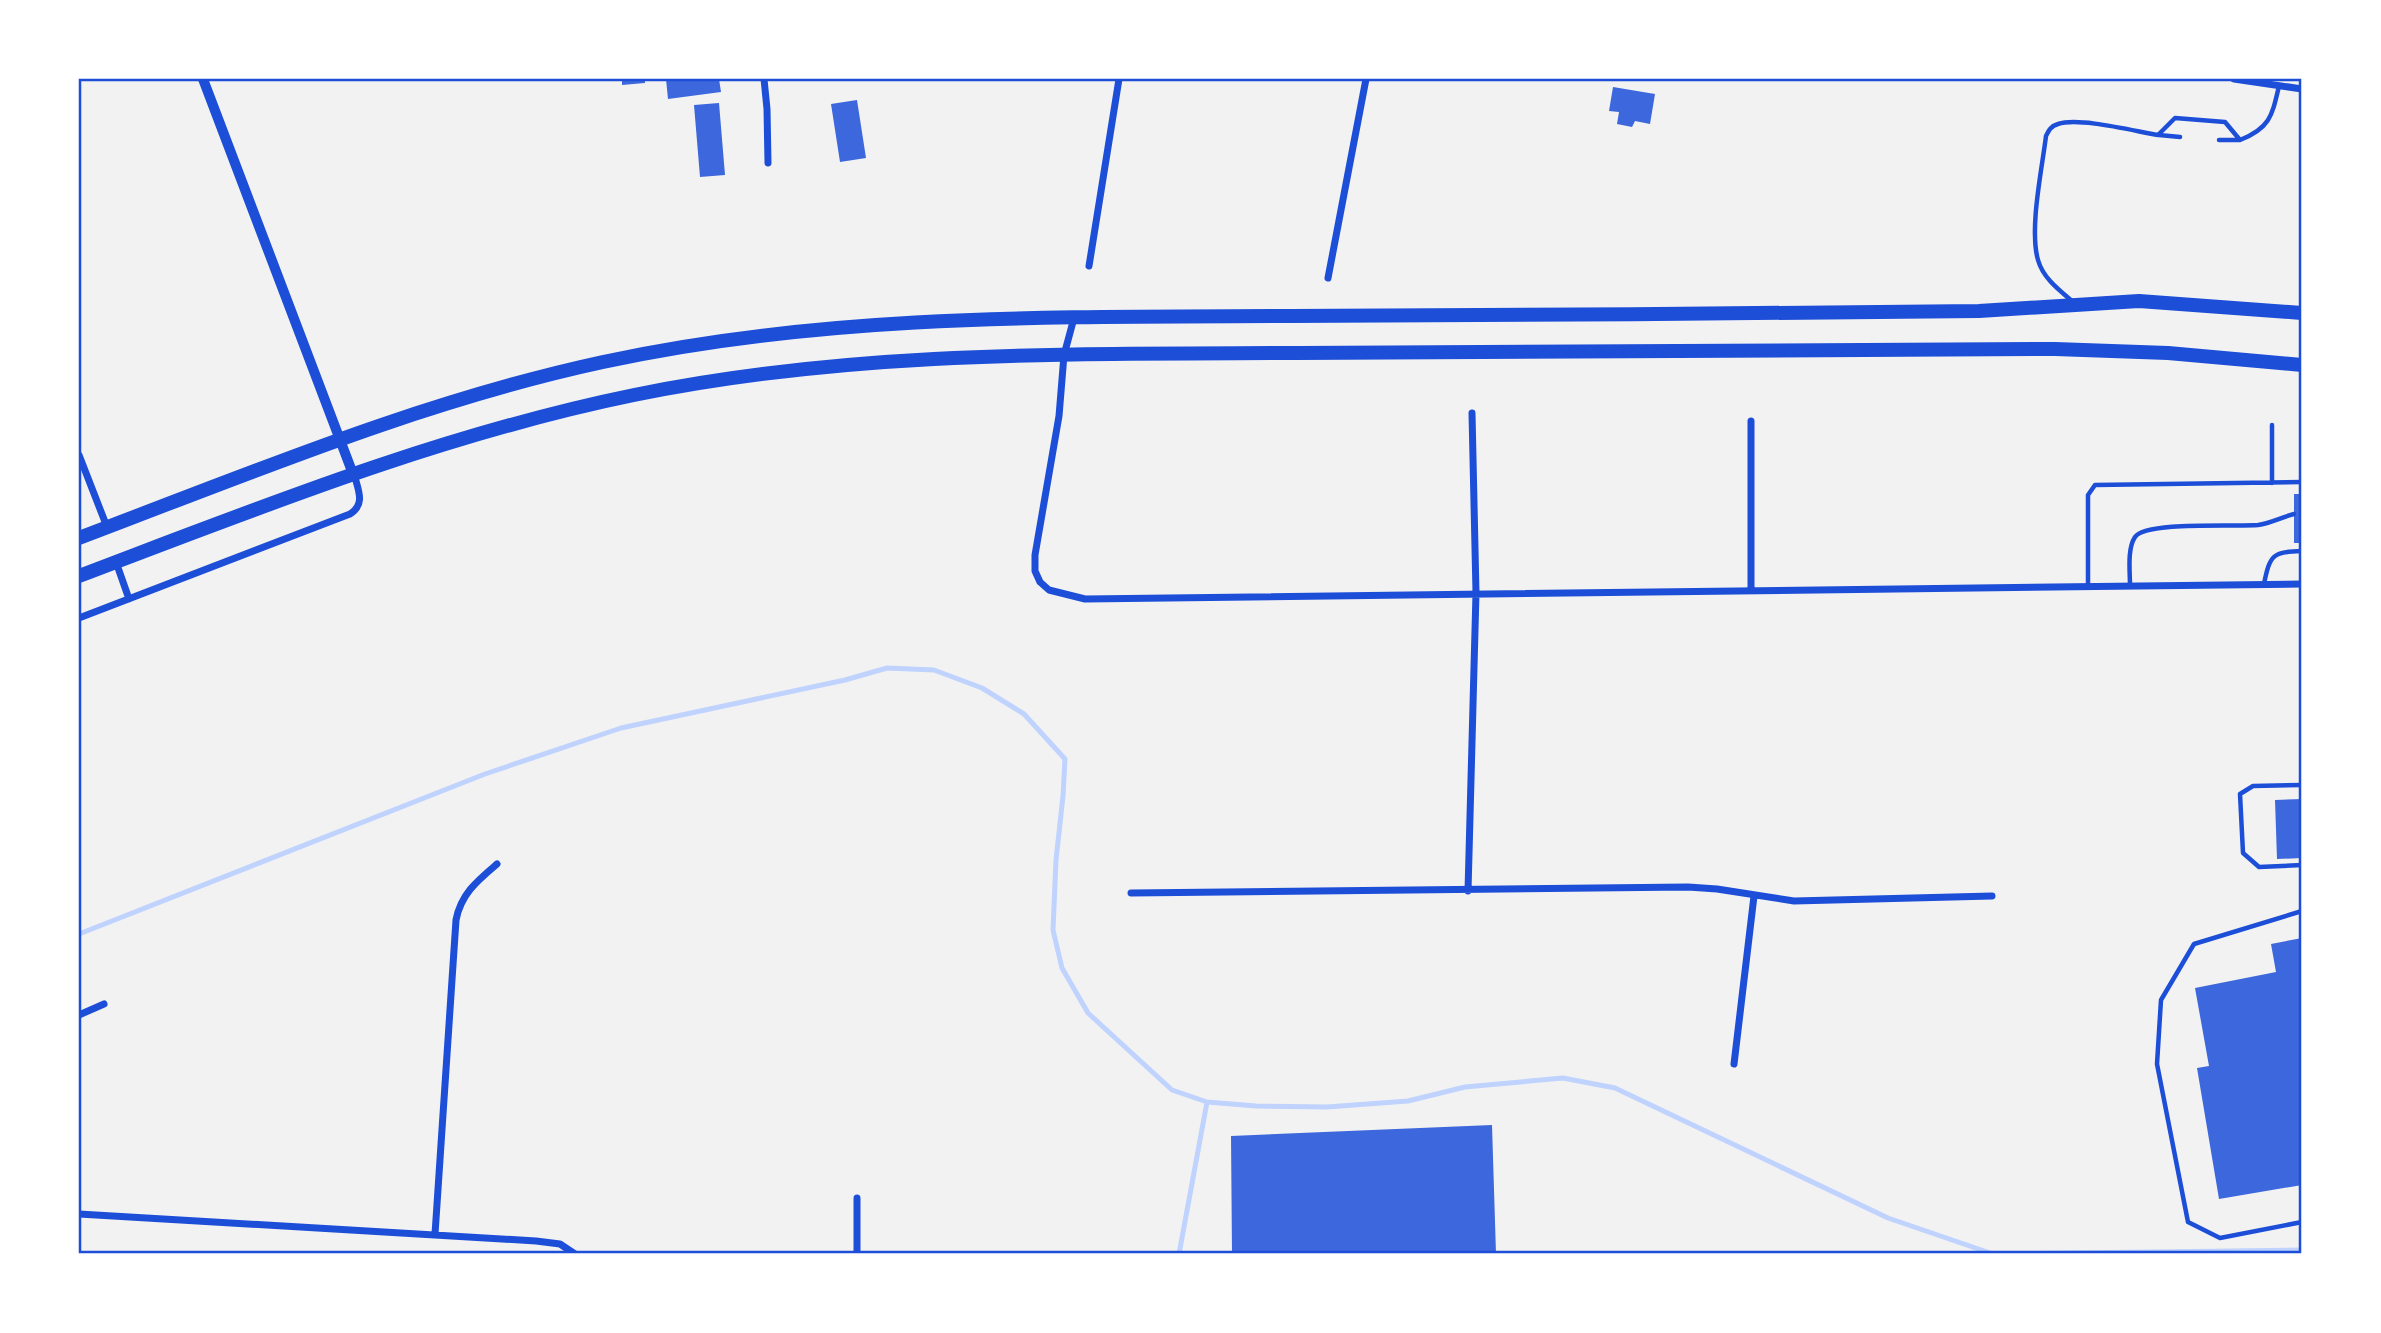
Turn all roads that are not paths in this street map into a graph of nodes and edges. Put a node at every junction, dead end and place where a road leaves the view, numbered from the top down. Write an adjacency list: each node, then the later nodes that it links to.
1 (203, 79): 24 (street)
2 (764, 79): 13 (street)
3 (1119, 79): 14 (street)
4 (1366, 79): 15 (street)
5 (2234, 79): 6 (street)
6 (2259, 81): 7 (street)
7 (2279, 85): 8 (street); 12 (lane)
8 (2302, 89)
9 (2158, 135): 10 (lane); 12 (lane); 16 (lane)
10 (2180, 137)
11 (2218, 140): 12 (lane)
12 (2240, 140)
13 (768, 163)
14 (1089, 266)
15 (1328, 278)
16 (2077, 305): 17 (main road); 18 (main road)
17 (2302, 313)
18 (1074, 318): 19 (street); 24 (main road)
19 (1064, 355): 20 (main road); 26 (main road); 40 (street)
20 (2302, 365)
21 (1472, 413): 40 (street)
22 (1751, 421): 39 (street)
23 (2272, 425): 27 (lane)
24 (340, 439): 26 (street); 30 (main road)
25 (79, 455): 30 (street)
26 (354, 474): 33 (main road); 41 (street)
27 (2272, 482): 28 (lane); 38 (lane)
28 (2302, 482)
29 (2294, 514): 37 (lane)
30 (107, 527): 31 (main road)
31 (79, 538)
32 (2302, 551): 36 (lane)
33 (116, 562): 34 (main road); 41 (street)
34 (79, 576)
35 (2302, 584): 36 (street)
36 (2264, 585): 37 (street)
37 (2130, 586): 38 (street)
38 (2088, 587): 39 (street)
39 (1751, 591): 40 (street)
40 (1476, 593): 46 (street)
41 (129, 599): 42 (street)
42 (79, 618)
43 (2302, 785): 45 (lane)
44 (497, 864): 57 (street)
45 (2302, 865)
46 (1468, 891): 47 (street); 48 (street)
47 (1132, 893)
48 (1754, 896): 49 (street); 53 (street)
49 (1992, 896)
50 (2302, 911): 56 (lane)
51 (104, 1004): 52 (street)
52 (79, 1015)
53 (1734, 1064)
54 (857, 1198): 59 (street)
55 (79, 1214): 57 (street)
56 (2302, 1222)
57 (435, 1234): 58 (street)
58 (575, 1254)
59 (857, 1254)

